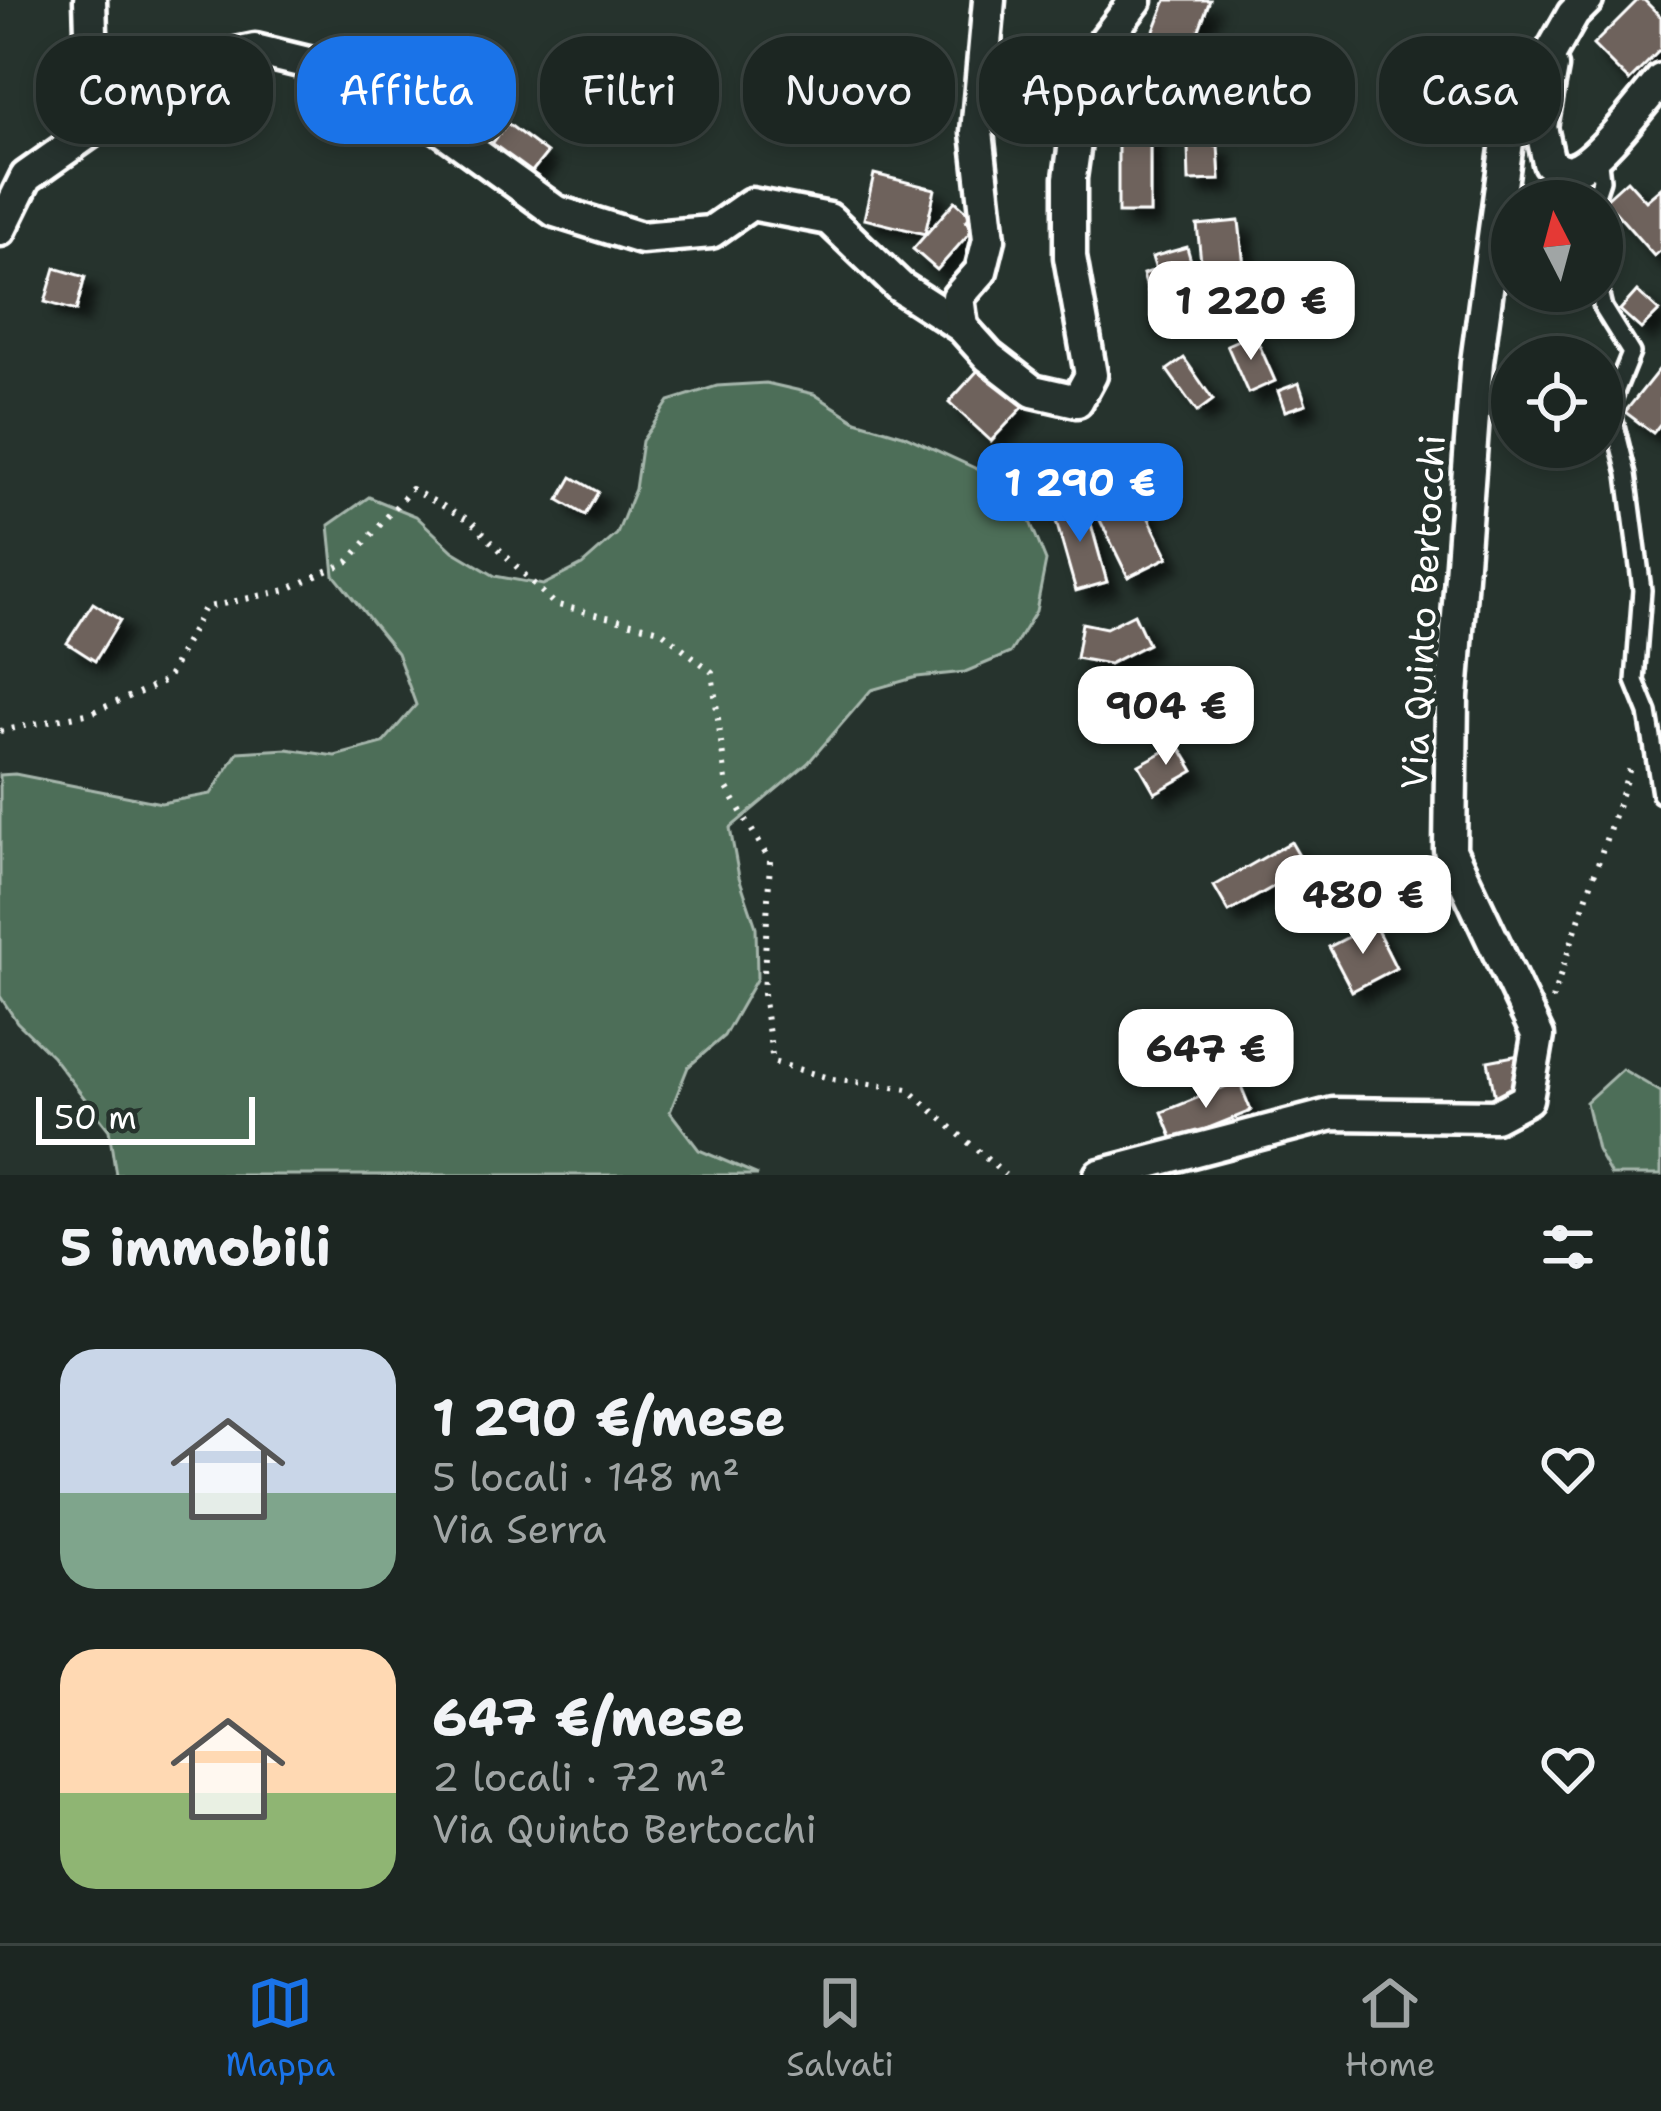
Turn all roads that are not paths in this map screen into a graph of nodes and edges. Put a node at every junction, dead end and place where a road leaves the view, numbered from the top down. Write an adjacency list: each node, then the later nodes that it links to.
1 (90, 0): 5 (street)
2 (988, 0): 16 (street)
3 (1136, 0): 16 (street)
4 (1587, 0): 6 (street, Via Quinto Bertocchi)
5 (91, 36)
6 (1561, 38)
7 (273, 54): 16 (street)
8 (1661, 80): 12 (street)
9 (73, 144): 14 (street)
10 (1507, 144): 18 (street, Via Quinto Bertocchi)
11 (1545, 144): 12 (street)
12 (1598, 154): 13 (lane)
13 (1601, 180)
14 (0, 230)
15 (1605, 312): 17 (lane)
16 (962, 328)
17 (1661, 794)
18 (1100, 1175)

